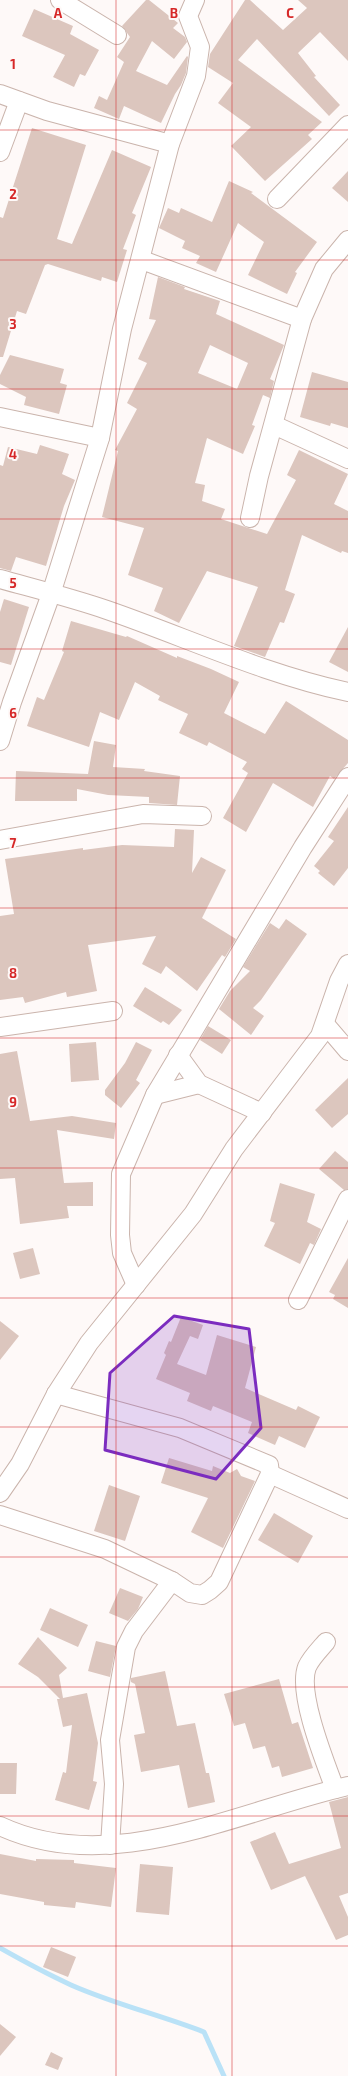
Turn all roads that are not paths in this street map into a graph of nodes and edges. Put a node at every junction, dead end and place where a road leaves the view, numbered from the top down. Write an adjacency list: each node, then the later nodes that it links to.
1 (60, 0): 3 (street)
2 (195, 0): 7 (street)
3 (117, 35)
4 (0, 94): 5 (street)
5 (19, 101): 7 (street); 8 (street)
6 (348, 125): 9 (street)
7 (170, 144): 11 (street)
8 (0, 152)
9 (277, 199)
10 (348, 240): 12 (street)
11 (142, 260): 12 (street); 15 (street)
12 (302, 319): 14 (street)
13 (0, 416): 15 (street)
14 (274, 425): 16 (street); 17 (street)
15 (100, 438): 19 (street)
16 (348, 459)
17 (250, 518)
18 (0, 578): 19 (street)
19 (51, 594): 20 (street); 21 (street)
20 (348, 692)
21 (0, 741)
22 (348, 777): 31 (street)
23 (202, 816): 24 (street)
24 (0, 840)
25 (348, 964): 27 (street)
26 (113, 1011): 28 (street)
27 (325, 1024): 29 (street); 30 (street)
28 (0, 1027)
29 (345, 1047): 30 (street)
30 (312, 1048): 34 (street)
31 (178, 1055): 32 (street); 33 (street)
32 (199, 1084): 33 (street); 34 (street)
33 (155, 1095): 36 (street)
34 (262, 1113): 36 (street)
35 (348, 1199): 37 (street)
36 (136, 1284): 38 (street)
37 (298, 1300)
38 (56, 1394): 39 (street); 40 (street)
39 (270, 1474): 41 (street); 43 (street)
40 (0, 1493)
41 (348, 1509)
42 (0, 1515): 43 (street)
43 (172, 1581): 47 (street)
44 (326, 1642): 45 (street)
45 (342, 1787): 47 (street)
46 (0, 1826): 47 (street)
47 (110, 1845)

